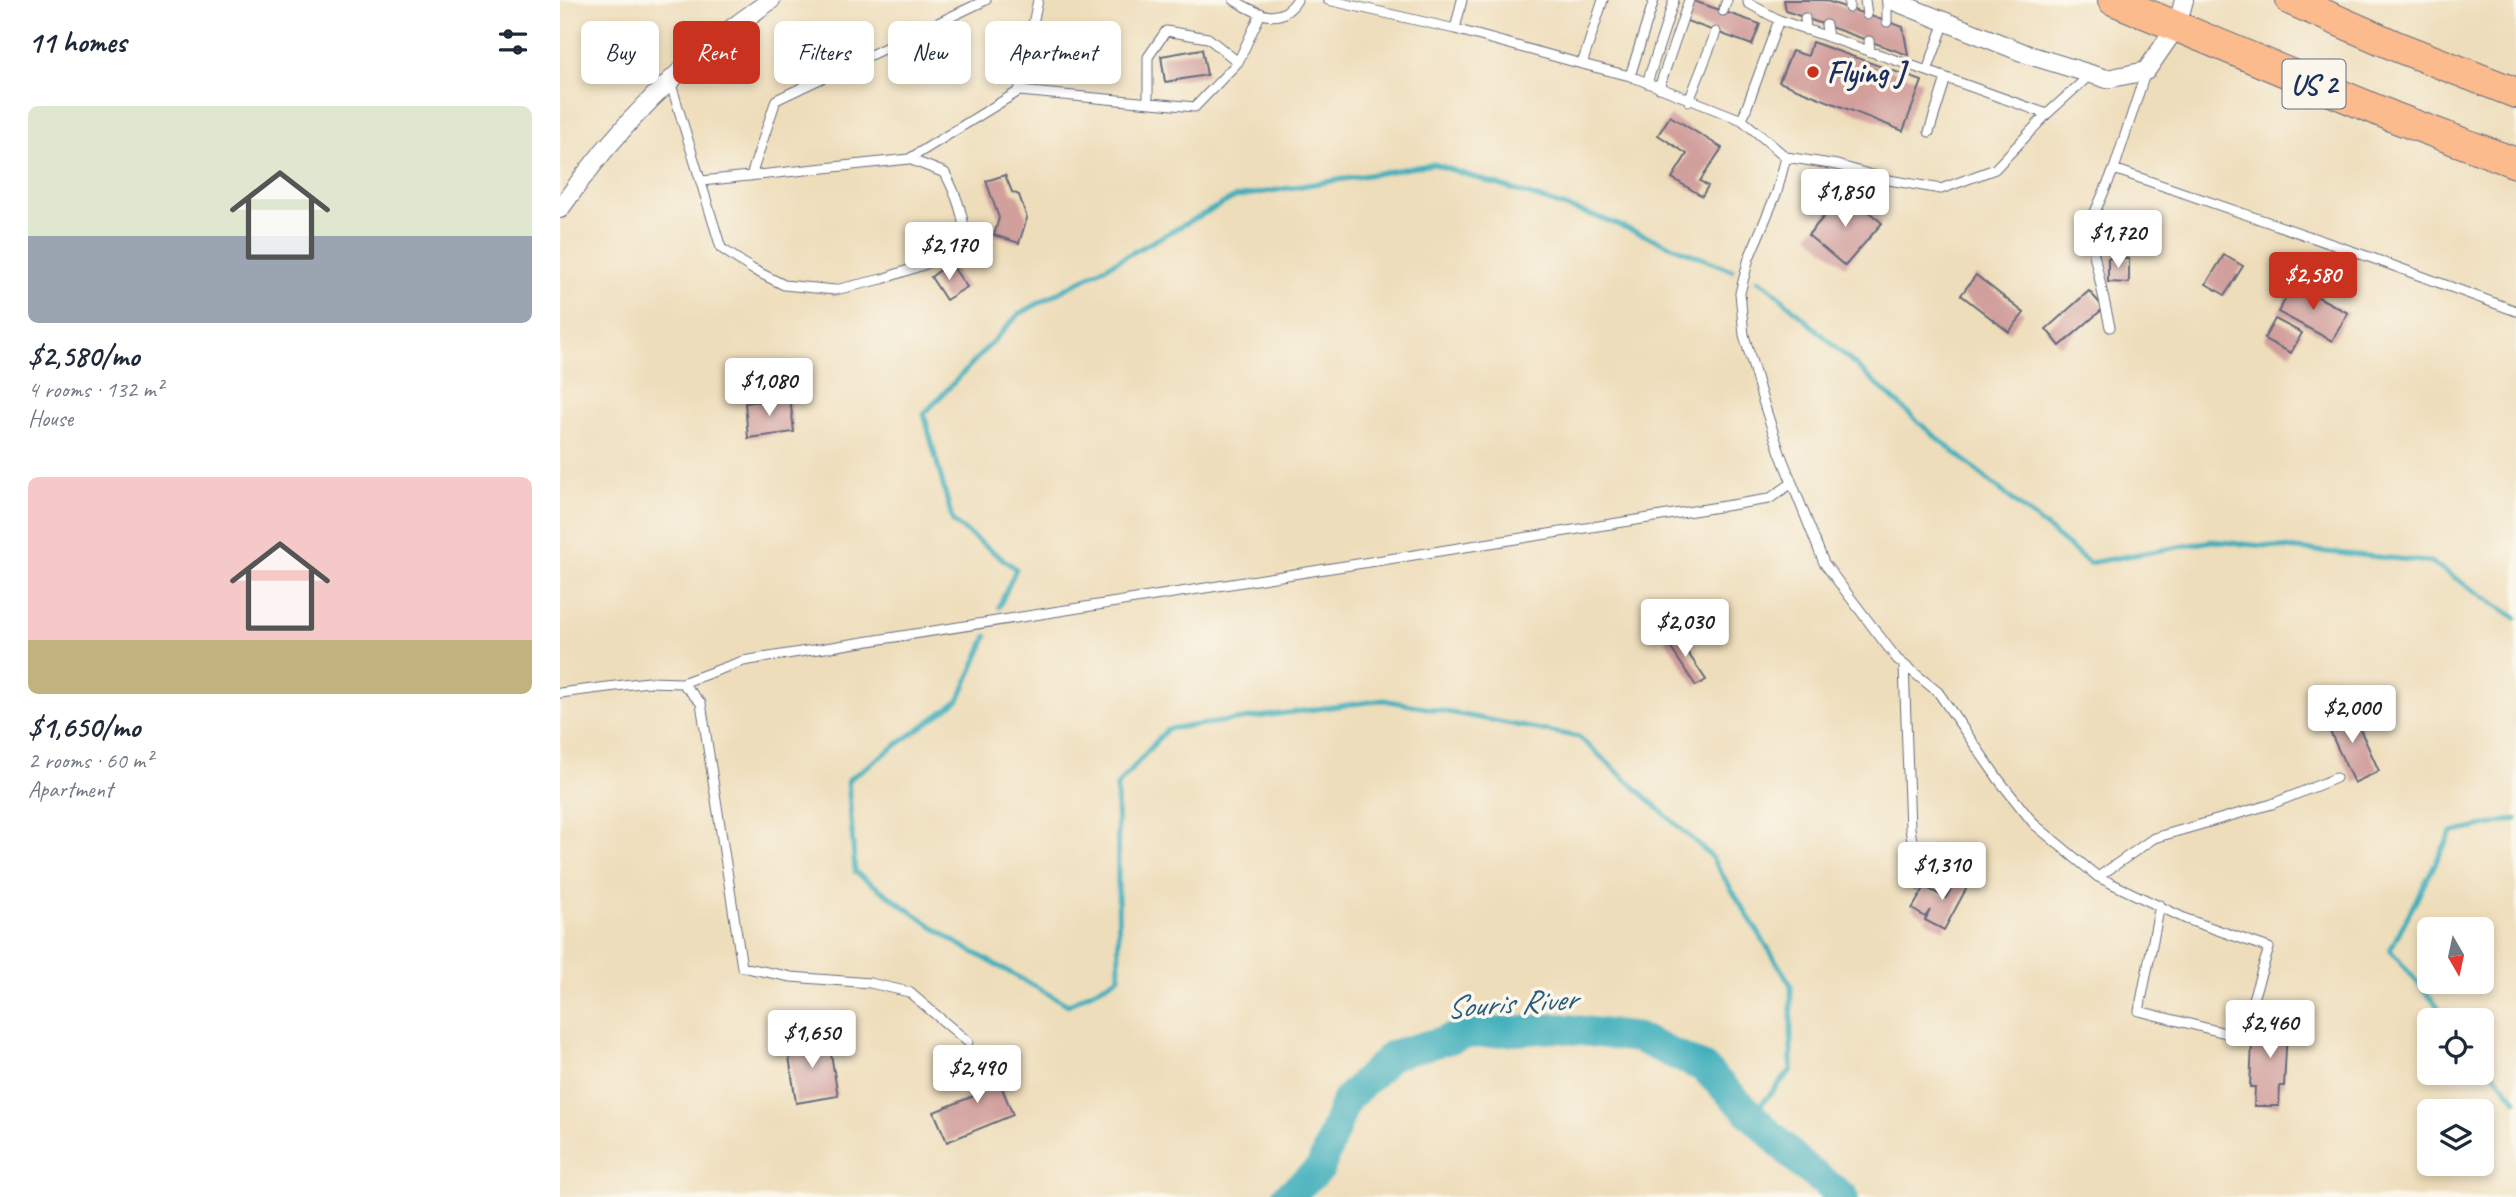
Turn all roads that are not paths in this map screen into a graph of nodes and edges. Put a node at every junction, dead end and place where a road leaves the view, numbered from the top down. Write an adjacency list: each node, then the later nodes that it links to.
1 (771, 0): 40 (street)
2 (986, 0): 54 (lane)
3 (1038, 0): 43 (lane)
4 (1234, 0): 19 (lane)
5 (1297, 0): 19 (lane)
6 (1328, 0): 27 (lane)
7 (1462, 0): 27 (lane)
8 (1603, 0): 34 (lane)
9 (1654, 0): 38 (lane)
10 (1674, 0): 41 (lane)
11 (1689, 0): 42 (lane)
12 (1727, 0): 18 (lane)
13 (1865, 0): 21 (lane)
14 (1889, 0): 24 (lane); 25 (street)
15 (2113, 0): 20 (highway, US 2)
16 (2291, 0): 44 (highway, US 2)
17 (1746, 1): 23 (lane)
18 (1723, 10)
19 (1261, 13): 33 (lane)
20 (2180, 13): 36 (street); 52 (highway, US 2)
21 (1867, 15)
22 (1805, 18): 28 (lane)
23 (1779, 20): 28 (lane); 48 (lane)
24 (1888, 22)
25 (1945, 22): 35 (lane); 37 (street)
26 (1826, 25): 30 (lane)
27 (1455, 29): 34 (lane)
28 (1806, 30): 30 (lane)
29 (1716, 32): 45 (lane)
30 (1828, 37): 32 (lane)
31 (1869, 41): 32 (lane)
32 (1870, 52): 35 (lane)
33 (1238, 62): 46 (lane); 46 (lane)
34 (1582, 64): 38 (lane)
35 (1927, 71): 39 (lane)
36 (2146, 71): 37 (street); 53 (lane)
37 (2091, 74): 47 (lane)
38 (1630, 76): 41 (lane)
39 (1946, 78): 47 (lane); 49 (lane)
40 (670, 81): 55 (lane); 56 (street)
41 (1647, 83): 42 (lane)
42 (1659, 88): 45 (lane)
43 (1019, 91): 46 (lane); 51 (lane)
44 (2516, 93)
45 (1689, 101): 48 (lane)
46 (1147, 102)
47 (2047, 114): 50 (lane)
48 (1742, 120): 50 (lane)
49 (1928, 132)
50 (1786, 157): 59 (lane)
51 (909, 159): 54 (lane); 55 (lane)
52 (2516, 163)
53 (2114, 169): 57 (lane); 58 (lane)
54 (751, 176): 55 (lane)
55 (702, 181)
56 (560, 209)
57 (2516, 311)
58 (2110, 327)
59 (1792, 483): 60 (lane); 61 (lane)
60 (1904, 665): 64 (lane); 65 (lane)
61 (681, 683): 62 (lane); 67 (lane)
62 (560, 693)
63 (2336, 778): 64 (lane)
64 (2098, 877): 66 (lane)
65 (1920, 886)
66 (2160, 905): 66 (lane)
67 (968, 1042)

